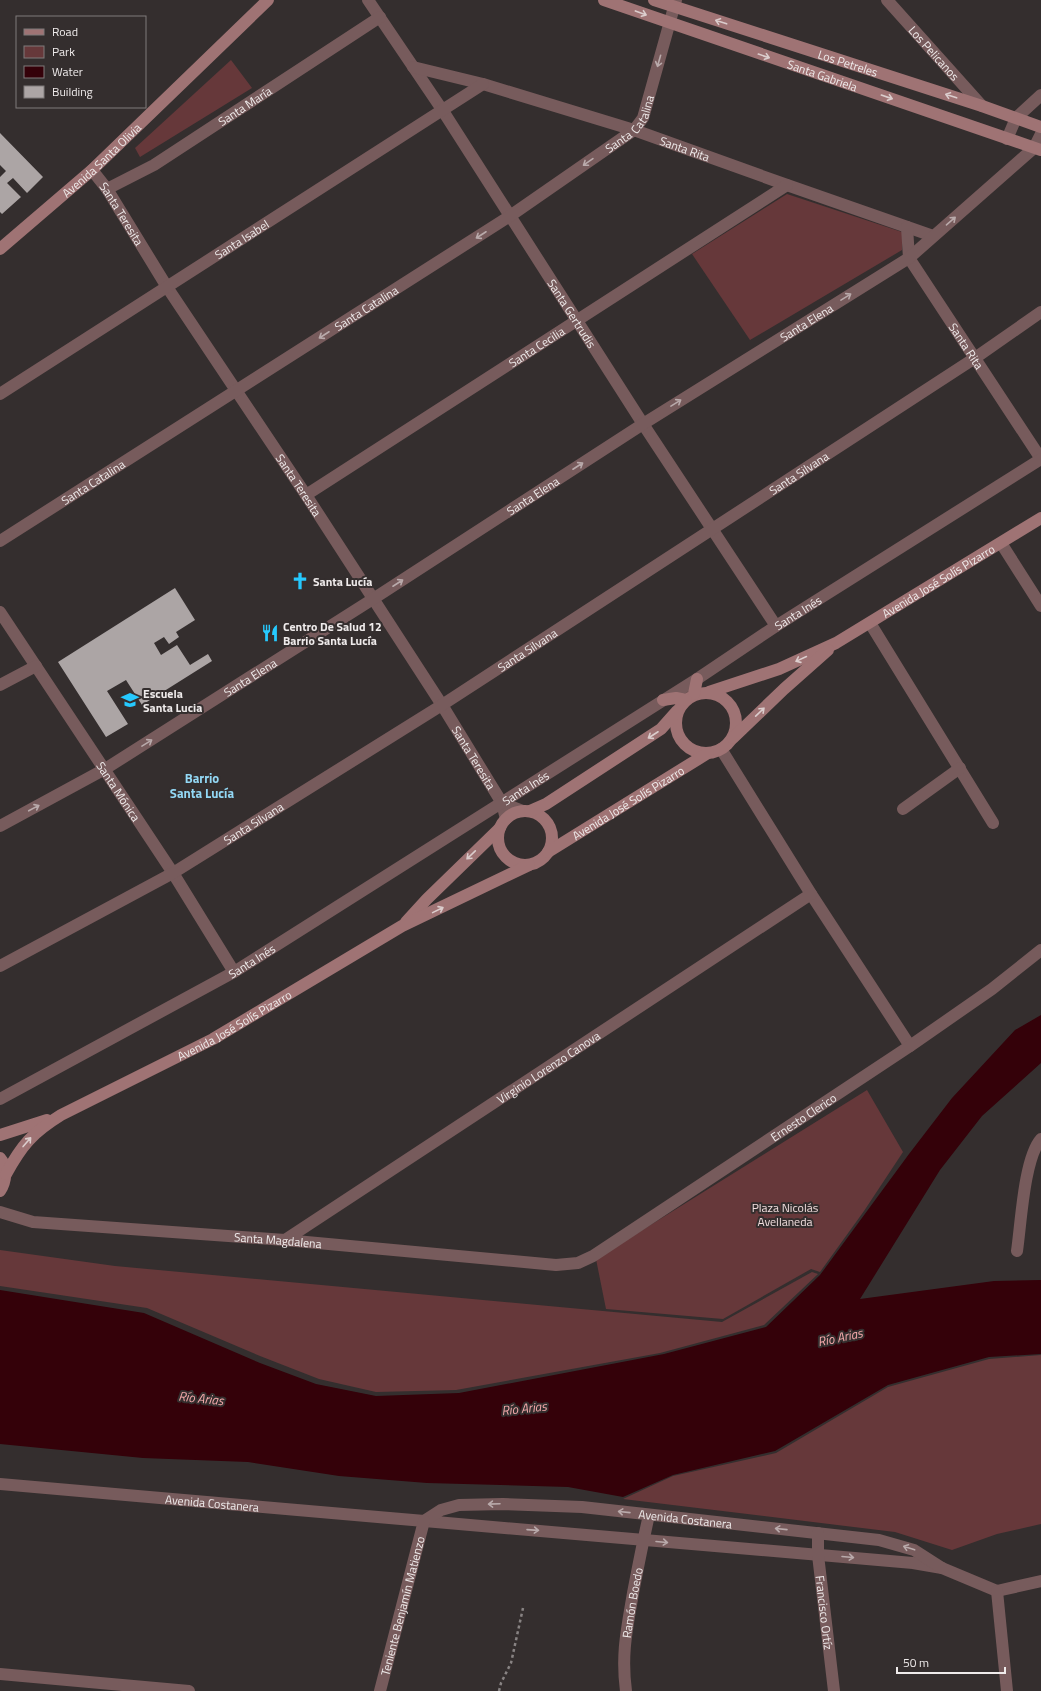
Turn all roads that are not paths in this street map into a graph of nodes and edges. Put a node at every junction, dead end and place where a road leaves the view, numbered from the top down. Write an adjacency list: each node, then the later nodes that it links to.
1 (268, 0): 20 (main road, Avenida Santa Olivia)
2 (368, 0): 7 (street, Santa Gertrudis)
3 (604, 0): 8 (main road, Santa Gabriela, one-way to 8)
4 (654, 0): 6 (main road, Los Petreles)
5 (887, 0): 12 (street, Los Pelicanos)
6 (675, 4): 8 (street, Santa Catalina); 12 (main road, Los Petreles, one-way to 6)
7 (380, 17): 9 (street, Santa Gertrudis); 22 (street, Santa María)
8 (670, 24): 16 (street, Santa Catalina, one-way to 16); 18 (main road, Santa Gabriela, one-way to 18)
9 (413, 67): 10 (street, Santa Rita); 13 (street, Santa Gertrudis)
10 (483, 84): 13 (street, Santa Isabel); 16 (street, Santa Rita)
11 (1041, 95): 14 (street)
12 (982, 106): 14 (main road, Los Petreles)
13 (443, 111): 23 (street, Santa Gertrudis); 28 (street, Santa Isabel)
14 (1016, 118): 15 (main road, Los Petreles); 18 (street)
15 (1041, 128)
16 (634, 130): 21 (street, Santa Rita); 23 (street, Santa Catalina, one-way to 23)
17 (1041, 134): 19 (street, Santa Elena)
18 (1007, 139): 19 (main road, Santa Gabriela)
19 (1038, 149): 25 (street, Santa Elena, one-way to 19)
20 (92, 170): 22 (street, Santa Teresita); 26 (main road, Avenida Santa Olivia)
21 (787, 186): 24 (street, Santa Rita); 30 (street, Santa Cecilia)
22 (107, 189): 28 (street, Santa Teresita)
23 (510, 216): 30 (street, Santa Gertrudis); 32 (street, Santa Catalina, one-way to 32)
24 (907, 227): 25 (street, Santa Rita); 27 (street, Santa Rita)
25 (933, 236): 27 (street, Santa Elena)
26 (0, 249)
27 (909, 258): 31 (street, Santa Rita); 34 (street, Santa Elena, one-way to 27)
28 (167, 287): 32 (street, Santa Teresita); 33 (street, Santa Isabel)
29 (1041, 312): 31 (street, Santa Silvana)
30 (577, 320): 34 (street, Santa Gertrudis); 36 (street, Santa Cecilia)
31 (975, 358): 35 (street, Santa Rita); 38 (street, Santa Silvana)
32 (237, 392): 36 (street, Santa Teresita); 39 (street, Santa Catalina)
33 (0, 394)
34 (643, 424): 38 (street, Santa Gertrudis); 41 (street, Santa Elena, one-way to 34)
35 (1041, 459): 45 (street, Santa Inés)
36 (306, 495): 41 (street, Santa Teresita)
37 (1041, 518): 40 (main road, Avenida José Solís Pizarro)
38 (712, 530): 45 (street, Santa Gertrudis); 53 (street, Santa Silvana)
39 (0, 541)
40 (1000, 543): 42 (street); 44 (main road, Avenida José Solís Pizarro)
41 (373, 599): 53 (street, Santa Teresita); 58 (street, Santa Elena, one-way to 41)
42 (1041, 606)
43 (0, 612): 47 (street, Santa Mónica)
44 (870, 622): 46 (main road, Avenida José Solís Pizarro); 57 (street)
45 (776, 626): 48 (street, Santa Inés)
46 (836, 643): 50 (main road, Avenida José Solís Pizarro, one-way to 50); 54 (main road, Avenida José Solís Pizarro, one-way to 46)
47 (36, 666): 49 (street); 58 (street, Santa Mónica)
48 (697, 679): 51 (street, Santa Inés); 52 (main road)
49 (0, 685)
50 (708, 692): 52 (main road, Avenida José Solís Pizarro); 54 (main road)
51 (663, 700): 52 (main road); 59 (street, Santa Inés)
52 (687, 700): 56 (main road, Avenida José Solís Pizarro); 61 (main road, Avenida José Solís Pizarro, one-way to 61)
53 (442, 705): 59 (street, Santa Teresita); 67 (street, Santa Silvana)
54 (732, 739): 55 (main road, Avenida José Solís Pizarro)
55 (721, 749): 56 (main road, Avenida José Solís Pizarro); 68 (street)
56 (708, 753): 65 (main road, Avenida José Solís Pizarro)
57 (960, 768): 60 (street); 63 (street)
58 (105, 769): 64 (street, Santa Elena, one-way to 58); 67 (street, Santa Mónica)
59 (502, 803): 61 (street, Avenida José Solís Pizarro); 62 (street); 72 (street, Santa Inés)
60 (903, 808)
61 (527, 811): 62 (main road, Avenida José Solís Pizarro); 65 (main road, Avenida José Solís Pizarro)
62 (503, 823): 66 (main road); 69 (main road, Avenida José Solís Pizarro, one-way to 69)
63 (993, 823)
64 (0, 826)
65 (548, 852): 66 (main road, Avenida José Solís Pizarro)
66 (529, 865): 69 (main road, Avenida José Solís Pizarro, one-way to 66)
67 (173, 873): 71 (street, Santa Silvana); 72 (street, Santa Mónica)
68 (811, 894): 73 (street); 82 (street, Virginio Lorenzo Canova)
69 (402, 926): 75 (main road, Avenida José Solís Pizarro)
70 (1041, 950): 73 (street, Ernesto Clerico)
71 (0, 966)
72 (234, 972): 74 (street, Santa Inés)
73 (910, 1046): 84 (street, Ernesto Clerico)
74 (0, 1099)
75 (61, 1115): 76 (main road, Avenida José Solís Pizarro); 79 (main road, Avenida José Solís Pizarro, one-way to 75)
76 (0, 1135)
77 (1041, 1139): 83 (street)
78 (0, 1158): 79 (main road)
79 (6, 1174): 80 (main road, Avenida José Solís Pizarro)
80 (0, 1191)
81 (0, 1212): 82 (street, Santa Magdalena)
82 (285, 1240): 84 (street, Santa Magdalena)
83 (1017, 1251)
84 (556, 1265)
85 (0, 1484): 87 (street, Avenida Costanera)
86 (649, 1515): 87 (street, Avenida Costanera, one-way to 87); 88 (street, Avenida Costanera, one-way to 86); 89 (street, Ramón Boedo)
87 (424, 1521): 89 (street, Avenida Costanera, one-way to 89); 96 (street, Teniente Benjamín Matienzo)
88 (818, 1533): 90 (street, Francisco Ortíz); 91 (street, Avenida Costanera, one-way to 88)
89 (642, 1541): 90 (street, Avenida Costanera, one-way to 90); 97 (street, Ramón Boedo)
90 (818, 1555): 91 (street, Avenida Costanera, one-way to 91); 98 (street, Francisco Ortíz)
91 (942, 1568): 93 (street, Avenida Costanera)
92 (1041, 1581): 93 (street)
93 (997, 1591): 99 (street)
94 (0, 1674): 95 (street)
95 (189, 1691)
96 (380, 1691)
97 (626, 1691)
98 (834, 1691)
99 (1007, 1691)

